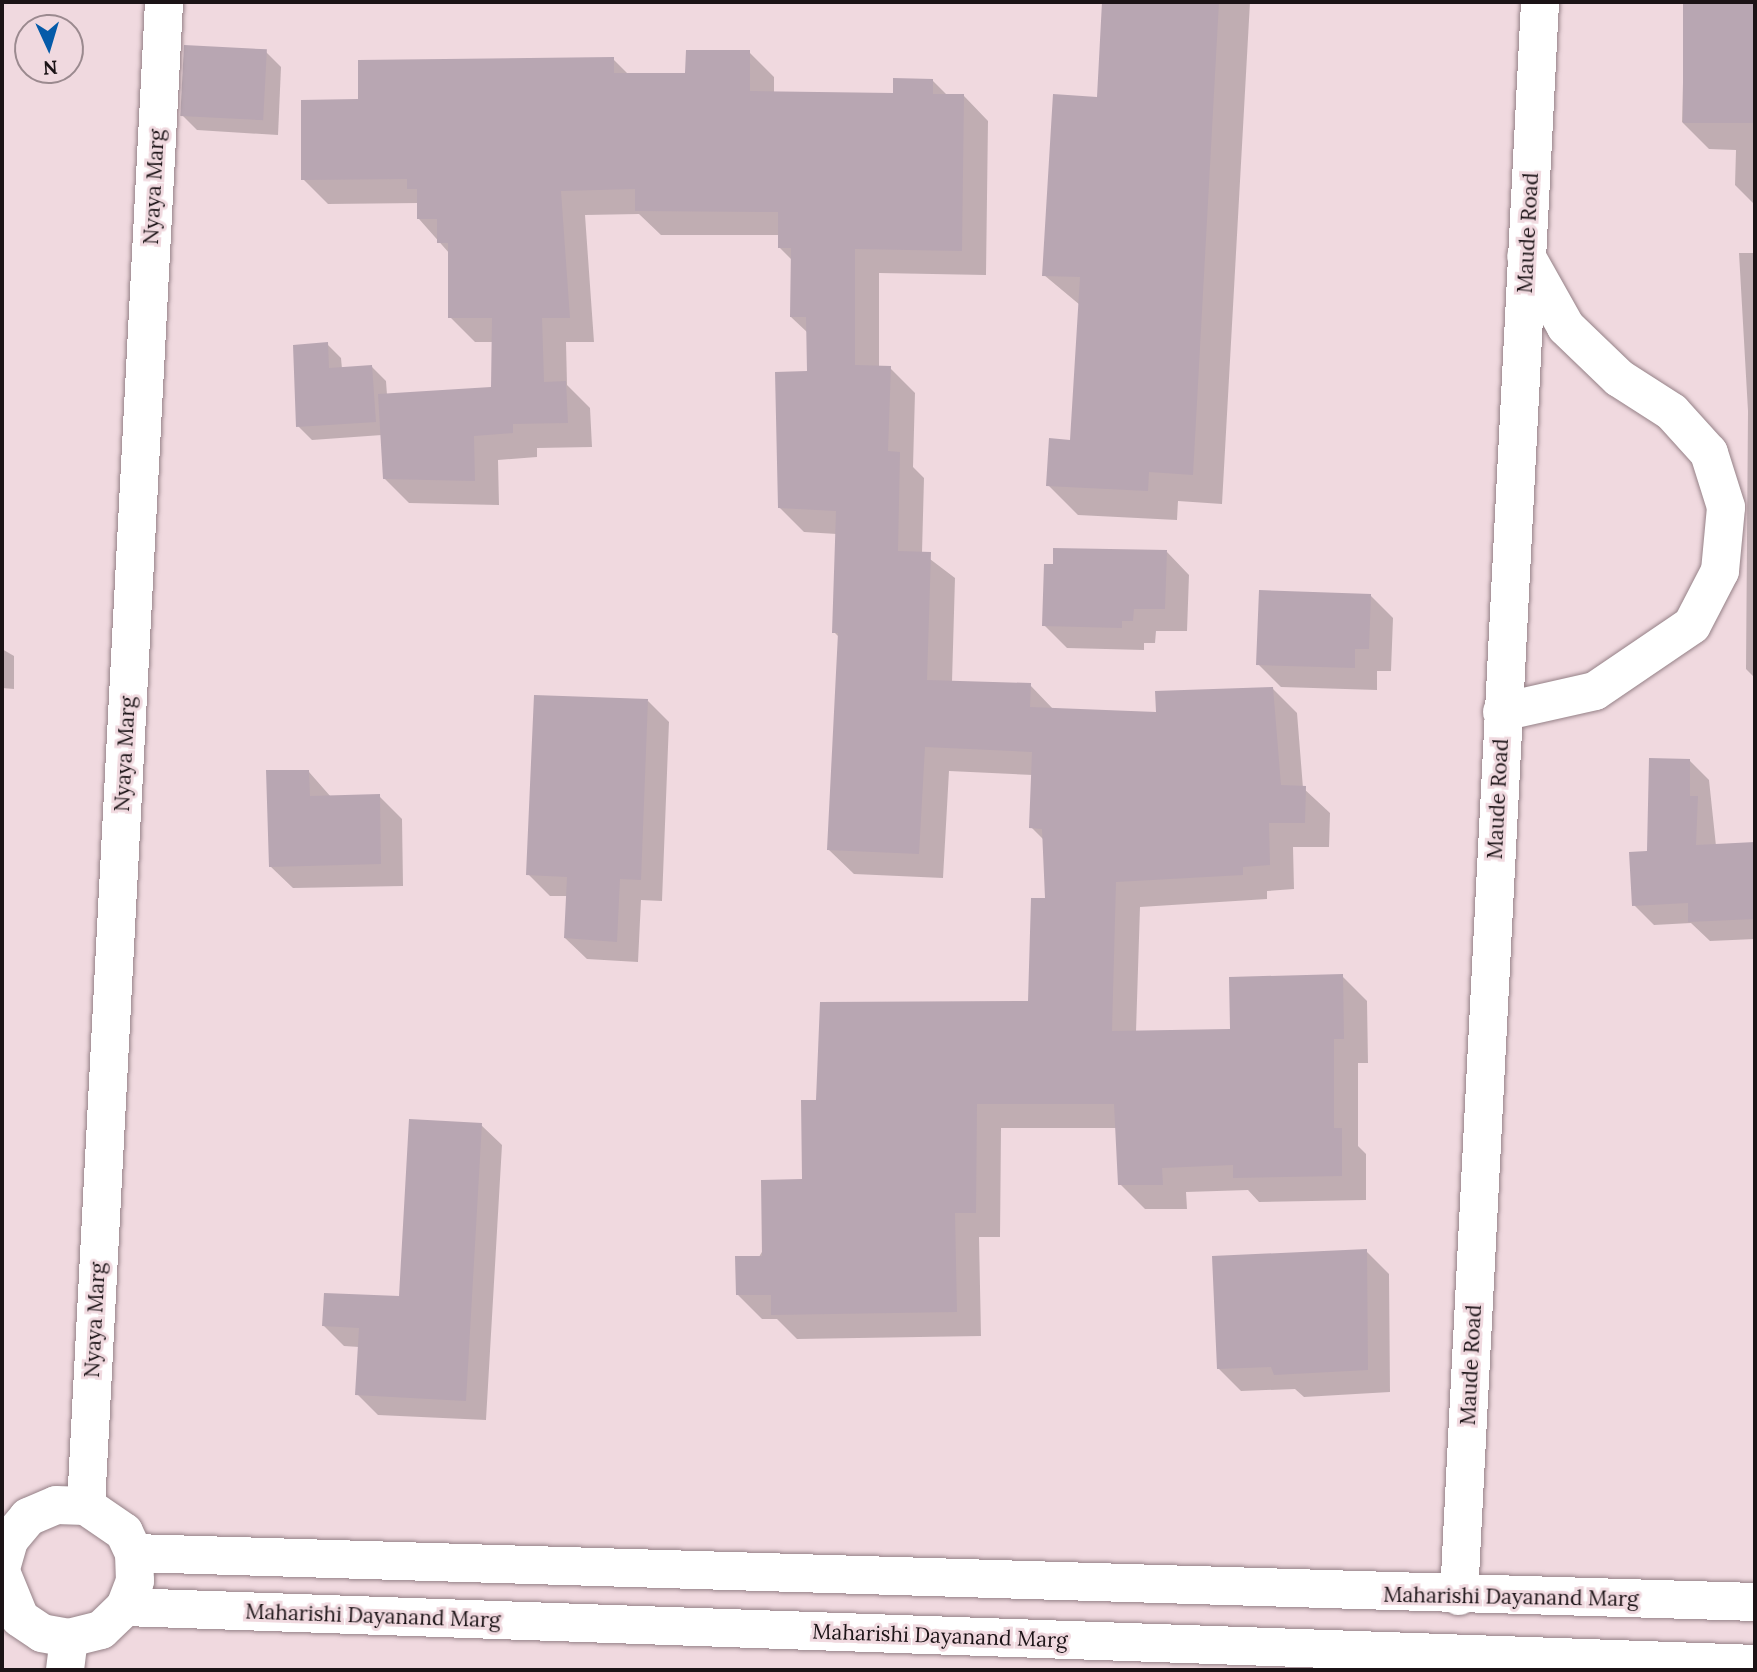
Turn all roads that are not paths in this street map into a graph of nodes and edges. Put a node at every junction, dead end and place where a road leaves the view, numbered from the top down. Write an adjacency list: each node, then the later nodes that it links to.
1 (164, 2): 5 (street, Nyaya Marg)
2 (1539, 2): 3 (street, Maude Road)
3 (1527, 256): 4 (street, Maude Road); 4 (street)
4 (1502, 712): 8 (street, Maude Road)
5 (86, 1506): 6 (street); 7 (street)
6 (134, 1553): 8 (street, Maharishi Dayanand Marg); 10 (street)
7 (4, 1554): 11 (street)
8 (1460, 1597): 9 (street, Maharishi Dayanand Marg)
9 (1755, 1602)
10 (125, 1607): 11 (street); 12 (street, Maharishi Dayanand Marg)
11 (67, 1654)
12 (1156, 1657): 14 (street, Maharishi Dayanand Marg)
13 (1755, 1664): 14 (street, Maharishi Dayanand Marg)
14 (1651, 1665)

